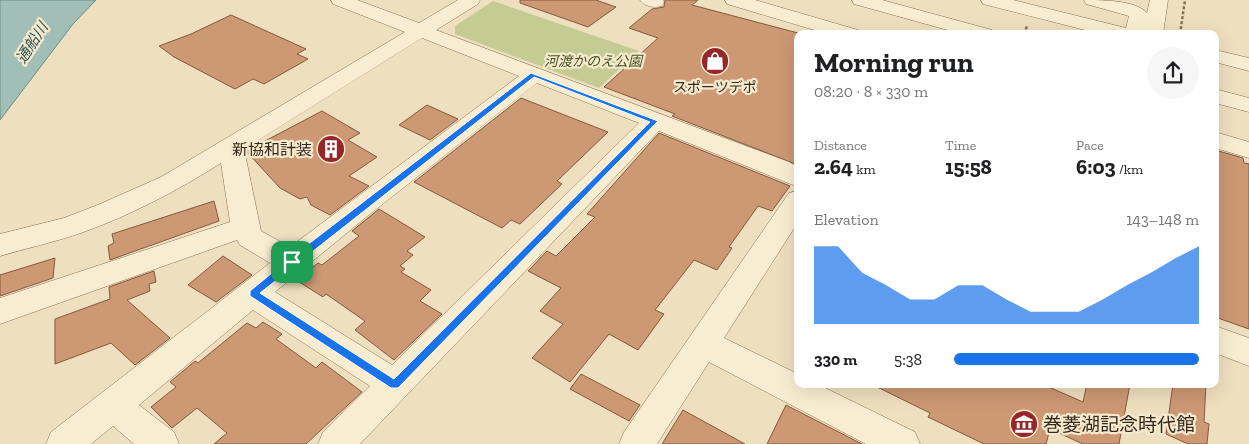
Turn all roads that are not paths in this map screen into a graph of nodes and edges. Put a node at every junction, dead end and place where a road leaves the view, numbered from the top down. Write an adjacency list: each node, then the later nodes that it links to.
1 (340, 0): 17 (street)
2 (472, 0): 17 (street)
3 (734, 0): 11 (street)
4 (861, 0): 10 (street)
5 (990, 0): 14 (street)
6 (1093, 0): 15 (street)
7 (1112, 0): 8 (street)
8 (1143, 0)
9 (1159, 0): 16 (street)
10 (922, 8): 12 (street); 13 (street)
11 (837, 30)
12 (908, 30)
13 (975, 30)
14 (1110, 30)
15 (1136, 30)
16 (1154, 30)
17 (422, 31): 20 (street); 25 (street)
18 (1219, 57): 19 (street)
19 (1249, 65)
20 (534, 75): 23 (street); 31 (street)
21 (1219, 97): 22 (street)
22 (1249, 105)
23 (654, 121): 27 (street); 37 (street)
24 (1219, 141): 26 (street)
25 (231, 146): 29 (street); 30 (street)
26 (1249, 150)
27 (794, 176)
28 (794, 206): 35 (street)
29 (244, 227): 31 (street); 33 (street)
30 (0, 245)
31 (292, 262): 32 (street)
32 (253, 294): 37 (street); 38 (street)
33 (0, 311)
34 (1219, 341): 36 (street)
35 (703, 343): 42 (street); 43 (street)
36 (1249, 352)
37 (394, 384): 41 (street)
38 (113, 405): 39 (street); 40 (street)
39 (64, 444)
40 (162, 444)
41 (336, 444)
42 (637, 444)
43 (902, 444)

